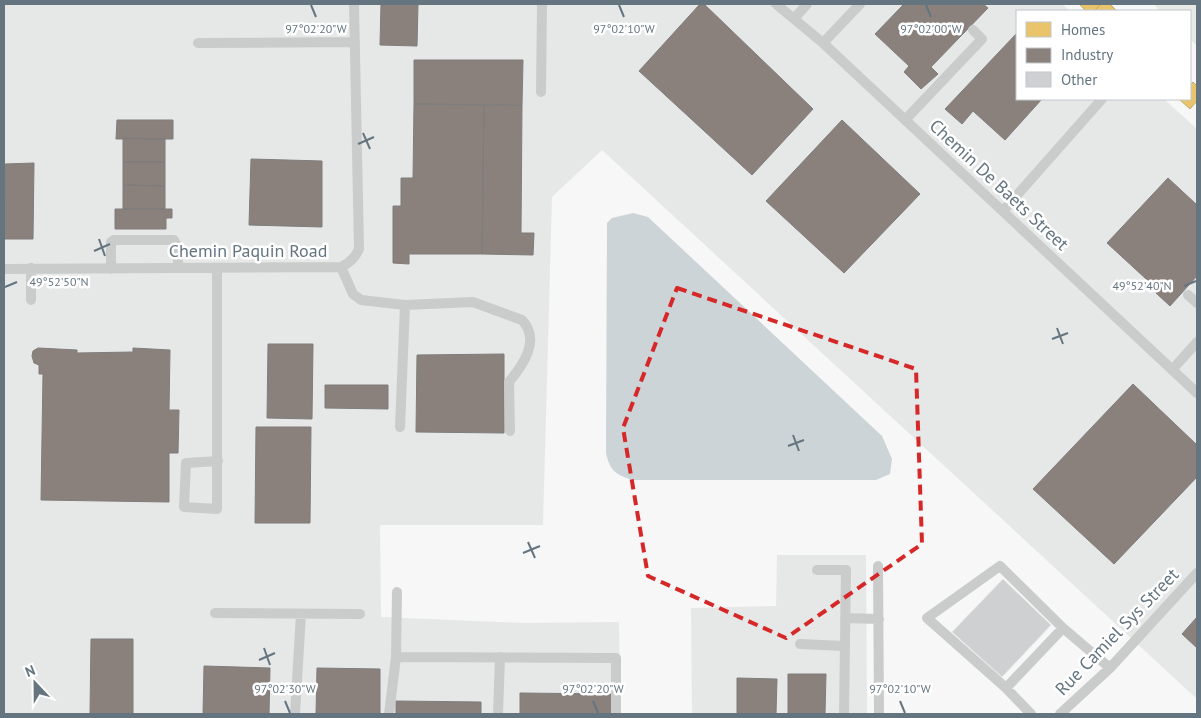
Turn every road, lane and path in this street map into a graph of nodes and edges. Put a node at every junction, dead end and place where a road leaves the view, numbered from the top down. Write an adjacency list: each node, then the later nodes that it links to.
1 (354, 4): 8 (street, Chemin Paquin Road)
2 (542, 4): 11 (street)
3 (776, 4): 6 (street, Chemin De Baets Street)
4 (807, 4): 6 (street)
5 (860, 4): 10 (street)
6 (794, 19): 10 (street, Chemin De Baets Street)
7 (973, 30): 13 (street)
8 (355, 42): 9 (street); 15 (street, Chemin Paquin Road)
9 (198, 43)
10 (823, 43): 13 (street, Chemin De Baets Street)
11 (540, 92)
12 (1101, 100): 14 (street)
13 (905, 120): 14 (street, Chemin De Baets Street)
14 (1003, 211): 26 (street, Chemin De Baets Street)
15 (341, 267): 18 (street, Chemin Paquin Road); 23 (street)
16 (31, 268): 19 (street, Chemin Paquin Road); 20 (street, Chemin Paquin Road); 22 (street)
17 (178, 268): 18 (street, Chemin Paquin Road); 20 (street, Chemin Paquin Road); 20 (street)
18 (217, 268): 30 (street)
19 (4, 269)
20 (111, 269)
21 (1188, 295): 24 (street)
22 (31, 300)
23 (405, 304): 28 (street); 29 (street)
24 (1197, 304)
25 (1197, 342): 26 (street)
26 (1172, 370): 27 (street, Chemin De Baets Street)
27 (1197, 393)
28 (400, 427)
29 (510, 431)
30 (218, 461): 30 (street)
31 (878, 566): 39 (street)
32 (817, 570): 38 (street)
33 (1197, 573): 45 (street, Rue Camiel Sys Street)
34 (397, 592): 43 (street)
35 (215, 613): 36 (street)
36 (300, 614): 37 (street); 47 (street)
37 (360, 614)
38 (845, 618): 39 (street); 42 (street)
39 (879, 619): 52 (street)
40 (1063, 628): 45 (street); 46 (street); 46 (street)
41 (800, 644): 42 (street)
42 (844, 646): 51 (street)
43 (396, 657): 44 (street); 48 (street)
44 (500, 657): 49 (street); 50 (street)
45 (1110, 668): 54 (street, Rue Camiel Sys Street)
46 (1006, 688): 53 (street)
47 (295, 714)
48 (389, 714)
49 (498, 714)
50 (616, 714)
51 (844, 714)
52 (879, 714)
53 (1031, 714)
54 (1060, 714)

